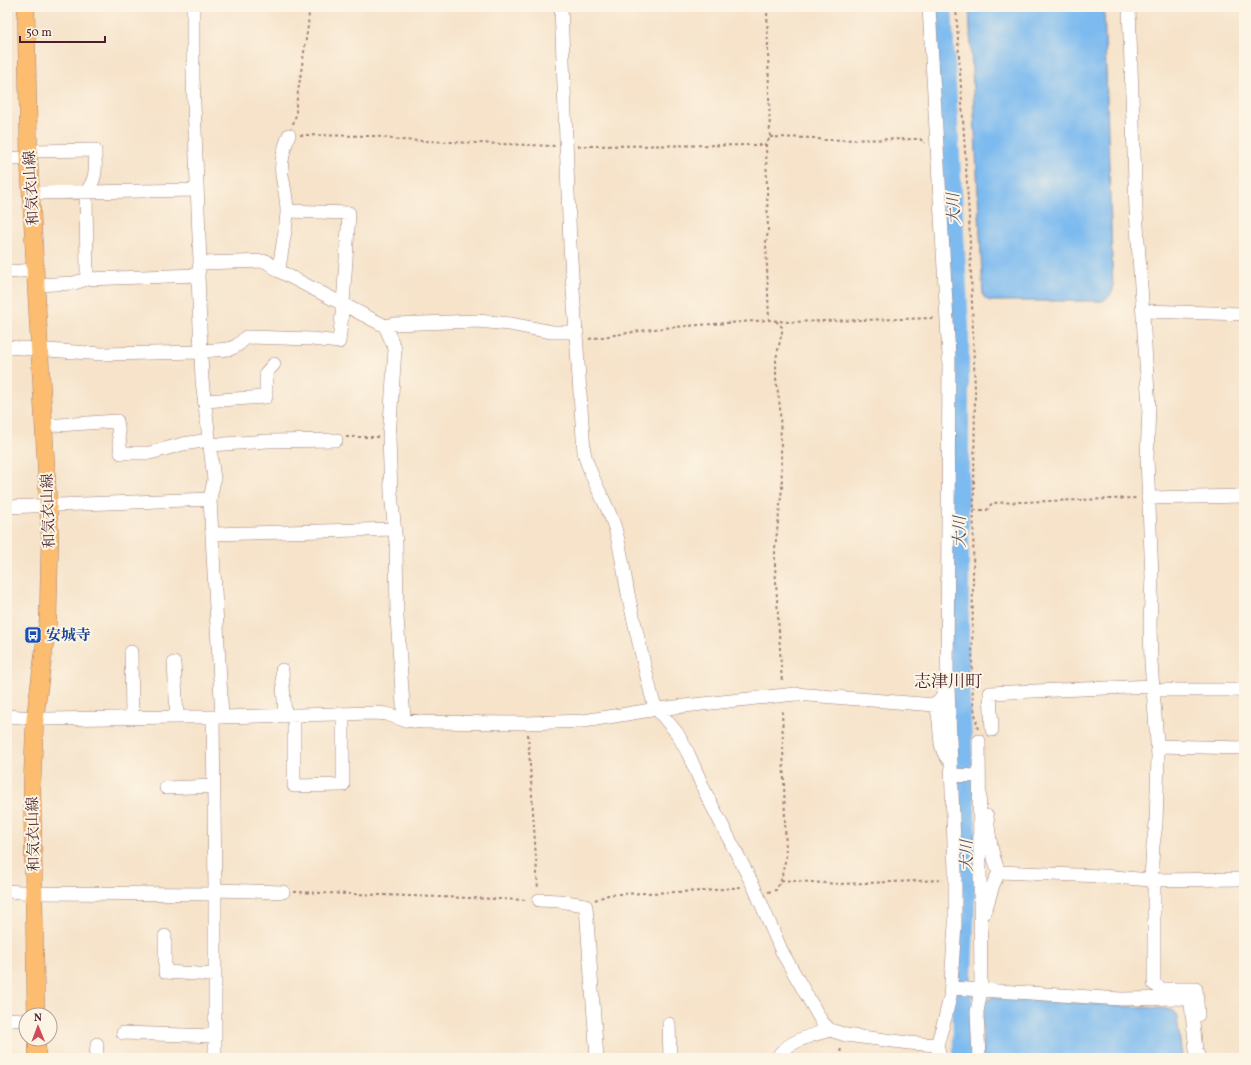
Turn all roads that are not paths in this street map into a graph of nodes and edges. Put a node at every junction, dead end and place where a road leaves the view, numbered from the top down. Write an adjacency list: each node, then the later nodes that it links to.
1 (26, 7): 7 (main road, 和気衣山線)
2 (193, 7): 9 (street)
3 (561, 7): 22 (street)
4 (929, 7): 41 (street)
5 (1130, 7): 19 (street)
6 (290, 136): 12 (street)
7 (29, 155): 8 (street); 10 (street); 11 (main road, 和気衣山線)
8 (7, 158)
9 (197, 190): 10 (street); 13 (street)
10 (86, 192): 11 (street); 17 (street)
11 (31, 193): 16 (main road, 和気衣山線)
12 (287, 211): 14 (street); 18 (street)
13 (199, 269): 14 (street); 17 (street); 25 (street)
14 (279, 271): 18 (street)
15 (7, 272): 16 (street)
16 (36, 278): 17 (street); 24 (main road, 和気衣山線)
17 (87, 279)
18 (343, 305): 21 (street); 25 (street)
19 (1143, 310): 20 (street); 33 (street)
20 (1244, 314)
21 (385, 326): 22 (street); 36 (street)
22 (577, 336): 45 (street)
23 (7, 347): 24 (street)
24 (40, 349): 25 (street); 28 (main road, 和気衣山線)
25 (202, 352): 27 (street)
26 (274, 364): 27 (street)
27 (204, 401): 30 (street)
28 (44, 426): 30 (street); 34 (main road, 和気衣山線)
29 (336, 440): 30 (street)
30 (209, 442): 32 (street)
31 (1244, 496): 33 (street)
32 (210, 498): 34 (street); 37 (street)
33 (1148, 498): 42 (street)
34 (48, 505): 35 (street); 51 (main road, 和気衣山線)
35 (7, 507)
36 (395, 529): 37 (street); 53 (street)
37 (212, 534): 50 (street)
38 (131, 652): 52 (street)
39 (174, 663): 49 (street)
40 (282, 670): 48 (street)
41 (947, 682): 44 (street); 58 (street)
42 (1154, 688): 43 (street); 54 (street); 56 (street)
43 (1244, 690)
44 (935, 705): 45 (street); 58 (street)
45 (657, 710): 53 (street); 80 (street)
46 (343, 714): 48 (street); 48 (street); 53 (street)
47 (7, 716): 51 (street)
48 (290, 716): 50 (street)
49 (177, 717): 50 (street); 52 (street)
50 (218, 717): 61 (street)
51 (36, 718): 52 (street); 69 (main road, 和気衣山線)
52 (132, 718)
53 (404, 720)
54 (992, 730)
55 (980, 741): 60 (street)
56 (1158, 746): 57 (street); 65 (street)
57 (1244, 748)
58 (951, 762): 59 (street)
59 (952, 775): 60 (street); 74 (street)
60 (978, 779): 63 (street); 71 (street)
61 (214, 786): 62 (street); 67 (street)
62 (166, 788)
63 (999, 872): 65 (street); 71 (street)
64 (1244, 879): 65 (street)
65 (1153, 880): 94 (street)
66 (7, 891): 69 (street)
67 (215, 892): 68 (street); 69 (street); 73 (street)
68 (283, 892)
69 (34, 893): 76 (main road, 和気衣山線)
70 (539, 900): 89 (street)
71 (981, 922): 75 (street)
72 (165, 936): 73 (street)
73 (215, 975): 82 (street)
74 (954, 988): 75 (street); 84 (street)
75 (978, 990): 93 (street); 94 (street)
76 (36, 1007)
77 (7, 1019): 78 (street)
78 (18, 1020)
79 (669, 1024): 90 (street)
80 (830, 1030): 84 (street); 91 (street)
81 (123, 1032): 82 (street)
82 (215, 1036): 88 (street)
83 (97, 1044): 87 (street)
84 (937, 1045): 92 (street)
85 (37, 1047): 86 (main road)
86 (37, 1058)
87 (96, 1058)
88 (215, 1058)
89 (597, 1058)
90 (670, 1058)
91 (777, 1058)
92 (940, 1058)
93 (979, 1058)
94 (1200, 1058)

